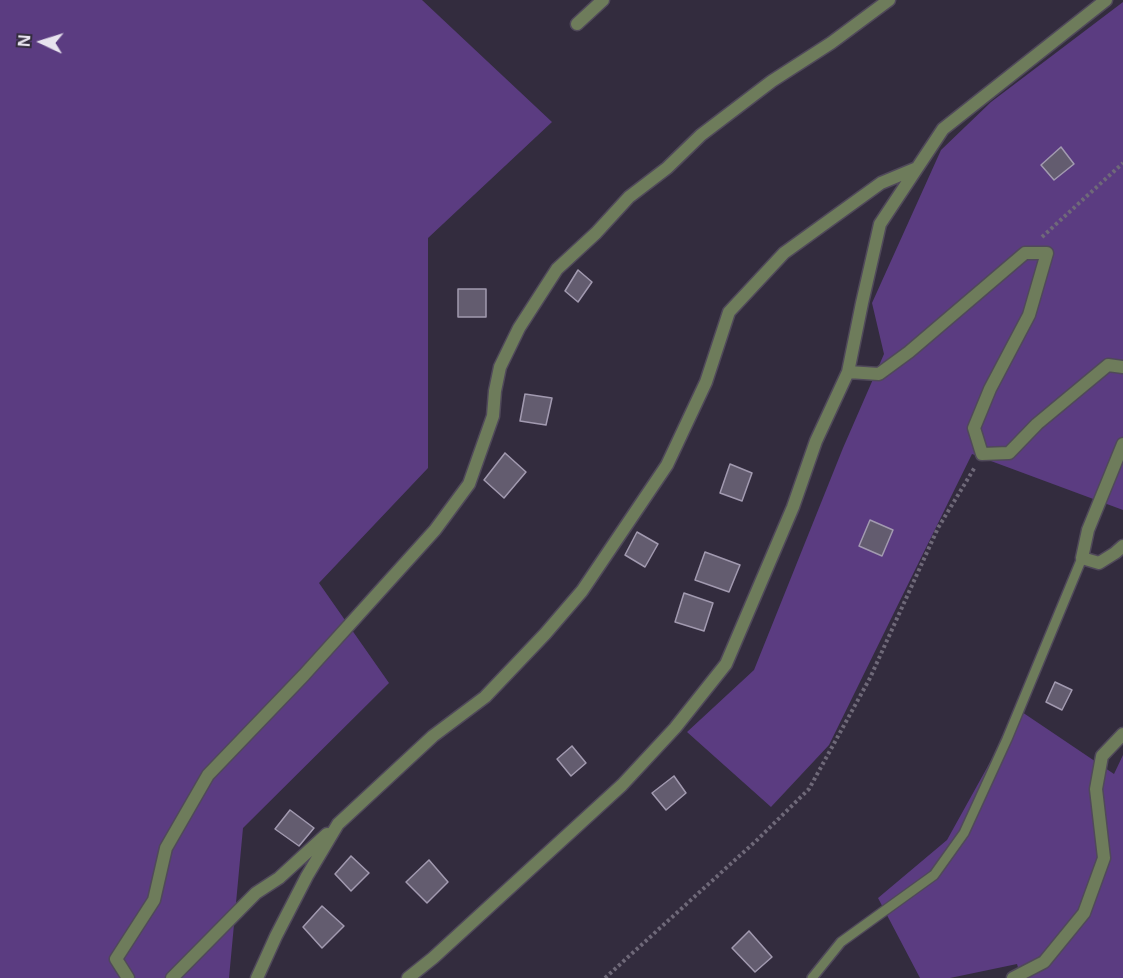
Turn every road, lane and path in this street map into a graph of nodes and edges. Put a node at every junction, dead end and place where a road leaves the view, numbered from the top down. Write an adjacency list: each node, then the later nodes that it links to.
1 (603, 0): 4 (street)
2 (889, 0): 16 (street)
3 (1106, 0): 6 (street)
4 (577, 24)
5 (1123, 163): 7 (path)
6 (918, 168): 9 (street); 15 (street)
7 (1024, 253): 9 (street); 11 (street)
8 (1123, 367): 11 (street)
9 (848, 372): 19 (street)
10 (1123, 444): 13 (street)
11 (982, 454): 20 (path)
12 (1123, 546): 13 (street)
13 (1082, 558): 21 (lane)
14 (1123, 734): 22 (street)
15 (338, 824): 17 (street); 18 (street)
16 (128, 978)
17 (172, 978)
18 (257, 978)
19 (408, 978)
20 (605, 978)
21 (812, 978)
22 (1013, 978)

